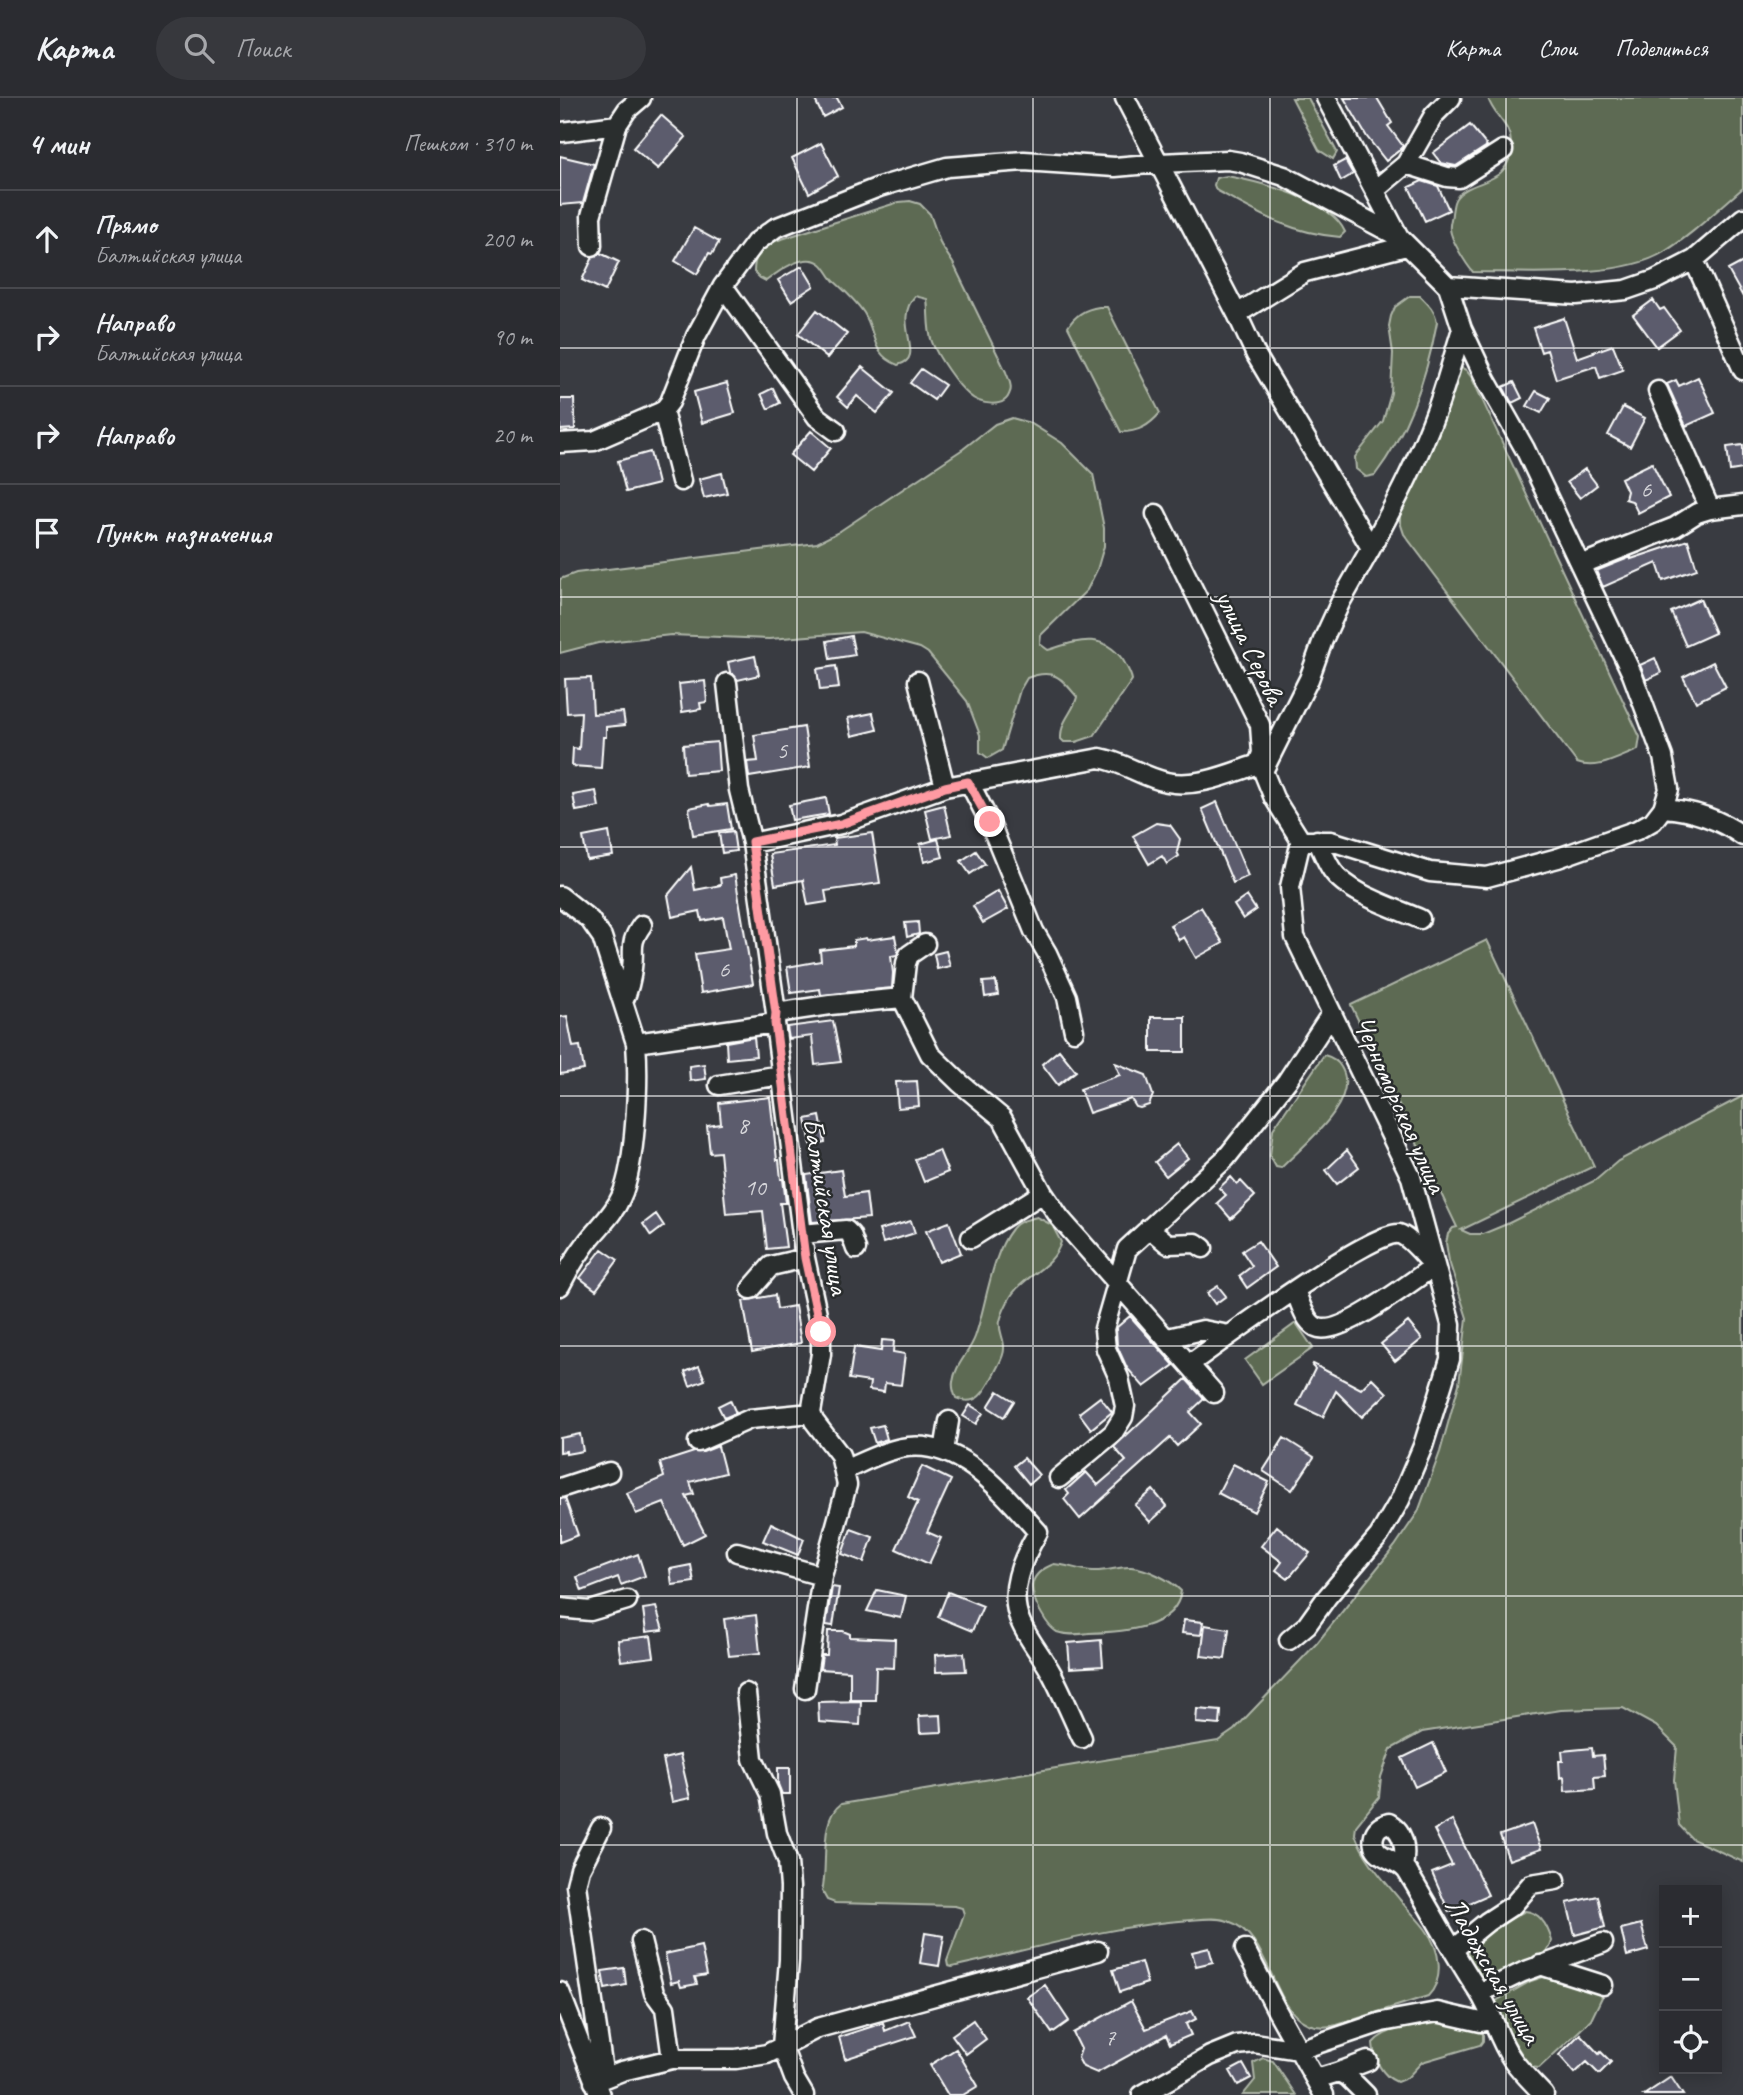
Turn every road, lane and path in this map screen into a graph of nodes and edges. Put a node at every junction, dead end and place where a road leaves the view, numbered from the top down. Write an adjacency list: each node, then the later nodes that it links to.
1 (641, 98): 5 (street)
2 (1125, 98): 8 (street)
3 (1326, 98): 10 (street)
4 (1451, 98): 9 (street)
5 (617, 125): 6 (street); 13 (street)
6 (562, 132)
7 (1503, 150): 9 (street)
8 (1160, 163): 12 (street); 15 (street); 17 (street)
9 (1406, 164): 10 (street)
10 (1375, 190): 12 (street)
11 (1743, 218): 14 (street)
12 (1402, 241): 16 (street); 17 (street)
13 (593, 246)
14 (1694, 260): 16 (street); 19 (street)
15 (723, 286): 21 (street); 22 (street)
16 (1448, 286): 18 (street)
17 (1237, 314): 28 (street)
18 (1462, 329): 28 (street); 29 (street)
19 (1743, 370)
20 (1658, 391): 26 (street)
21 (663, 411): 23 (street); 24 (street)
22 (836, 431)
23 (560, 443)
24 (681, 481)
25 (1743, 505): 26 (street)
26 (1710, 509): 29 (street)
27 (1156, 514): 32 (street, улица Серова)
28 (1371, 548): 32 (street)
29 (1580, 565): 35 (street)
30 (918, 681): 34 (street)
31 (727, 683): 38 (street, Балтийская улица)
32 (1261, 768): 33 (street); 37 (street, улица Серова)
33 (968, 782): 34 (street); 47 (street)
34 (945, 787): 38 (street)
35 (1662, 808): 36 (street); 37 (street)
36 (1743, 836)
37 (1309, 840): 40 (street, улица Серова); 45 (street, Черноморская улица)
38 (752, 842): 46 (street, Балтийская улица)
39 (560, 896): 44 (street)
40 (1420, 919)
41 (642, 925): 44 (street)
42 (925, 944): 43 (street)
43 (902, 998): 46 (street); 51 (street)
44 (623, 1002): 48 (street)
45 (1331, 1014): 52 (street); 58 (street, Черноморская улица)
46 (775, 1018): 48 (street); 49 (street, Балтийская улица)
47 (1074, 1031)
48 (636, 1043): 60 (street)
49 (781, 1075): 50 (street); 53 (street, Балтийская улица)
50 (719, 1085)
51 (1043, 1193): 54 (street); 59 (street)
52 (1149, 1228): 55 (street); 59 (street)
53 (802, 1234): 56 (street); 57 (street, Балтийская улица)
54 (971, 1238)
55 (1203, 1248)
56 (856, 1249)
57 (805, 1258): 61 (street); 67 (street, Балтийская улица)
58 (1434, 1266): 62 (street); 62 (street); 79 (street, Черноморская улица)
59 (1118, 1283): 64 (street); 73 (street)
60 (560, 1286)
61 (751, 1289)
62 (1295, 1290): 63 (street)
63 (1229, 1335): 64 (street); 65 (street)
64 (1168, 1338): 65 (street)
65 (1191, 1363): 66 (street)
66 (1214, 1393)
67 (811, 1413): 69 (street); 71 (street)
68 (949, 1421): 70 (street)
69 (698, 1442)
70 (944, 1451): 71 (street); 82 (street)
71 (844, 1470): 76 (street)
72 (609, 1472): 74 (street)
73 (1059, 1478)
74 (560, 1488)
75 (737, 1552): 76 (street)
76 (822, 1576): 80 (street)
77 (627, 1600): 78 (street)
78 (560, 1608)
79 (1289, 1640)
80 (805, 1689)
81 (746, 1693): 96 (street)
82 (1082, 1738)
83 (600, 1828): 101 (street)
84 (1404, 1867): 89 (street, Ладожская улица)
85 (1556, 1880): 89 (street)
86 (641, 1941): 98 (street)
87 (1603, 1943): 91 (street)
88 (1245, 1949): 97 (street)
89 (1454, 1949): 94 (street, Ладожская улица)
90 (1098, 1951): 96 (street)
91 (1540, 1965): 92 (street); 94 (street)
92 (1603, 1985)
93 (560, 1992): 101 (street)
94 (1480, 1993): 95 (street, Ладожская улица)
95 (1492, 2020): 97 (street); 106 (street, Ладожская улица)
96 (782, 2046): 98 (street); 103 (street)
97 (1300, 2050): 102 (street); 104 (street)
98 (672, 2059): 101 (street)
99 (1368, 2061): 100 (street)
100 (1339, 2072): 102 (street); 105 (street)
101 (599, 2085)
102 (1320, 2087)
103 (804, 2095)
104 (1142, 2095)
105 (1366, 2095)
106 (1544, 2095)

